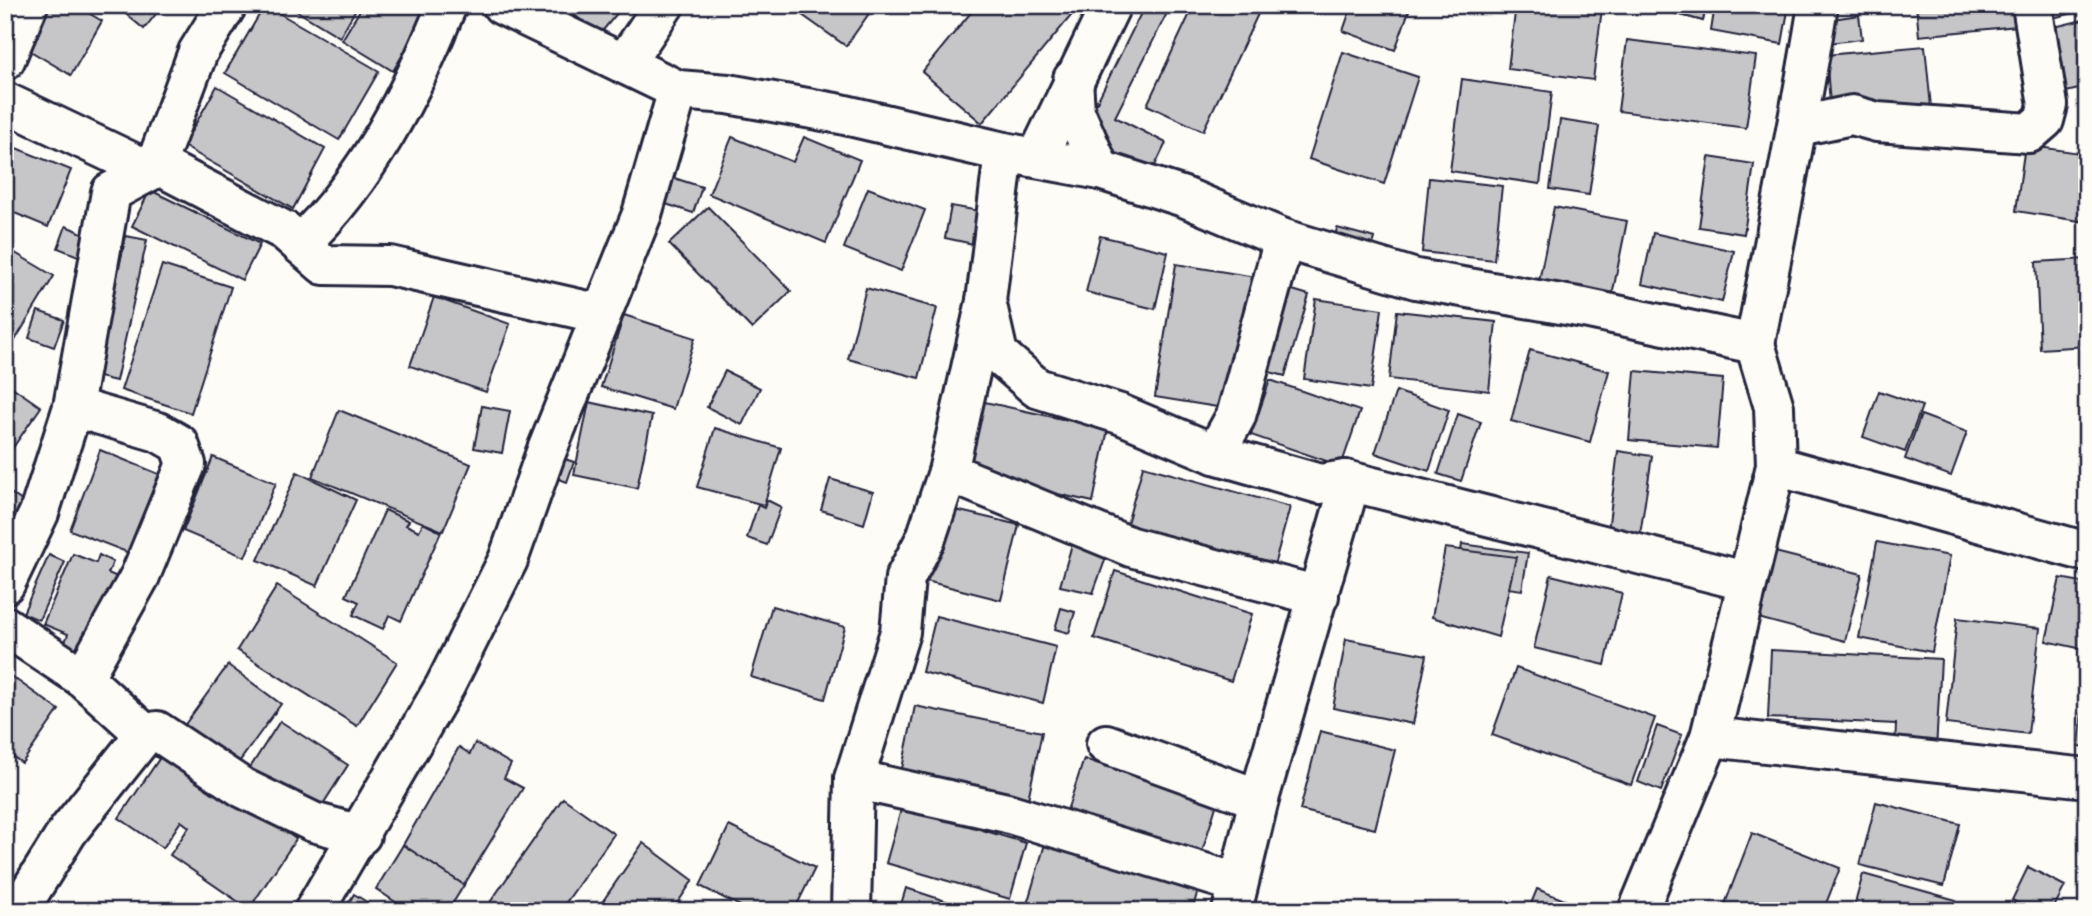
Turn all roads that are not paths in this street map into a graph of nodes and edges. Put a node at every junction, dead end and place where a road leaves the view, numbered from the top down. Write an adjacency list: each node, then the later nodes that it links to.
1 (28, 5): 9 (street)
2 (227, 5): 16 (street)
3 (447, 5): 19 (street)
4 (502, 5): 10 (street)
5 (664, 5): 10 (street)
6 (1111, 5): 11 (street)
7 (1818, 5): 14 (street)
8 (2032, 5): 14 (street)
9 (5, 60)
10 (624, 64): 12 (street)
11 (1073, 79): 15 (street); 17 (street)
12 (678, 90): 15 (street); 21 (street)
13 (5, 102): 16 (street)
14 (1799, 126): 22 (street)
15 (1020, 155): 17 (street); 20 (street)
16 (153, 167): 19 (street); 23 (street)
17 (1100, 170): 18 (street)
18 (1283, 239): 22 (street); 24 (street)
19 (300, 244): 21 (street)
20 (986, 301): 24 (street); 26 (street)
21 (601, 314): 40 (street)
22 (1755, 344): 25 (street)
23 (72, 407): 30 (street); 33 (street)
24 (1215, 454): 27 (street)
25 (1776, 466): 28 (street); 29 (street)
26 (948, 472): 31 (street); 38 (street)
27 (1345, 480): 29 (street); 31 (street)
28 (2087, 552)
29 (1745, 581): 35 (street)
30 (5, 584)
31 (1319, 596): 39 (street)
32 (5, 626): 33 (street)
33 (83, 678): 34 (street)
34 (145, 734): 40 (street); 42 (street)
35 (1710, 737): 37 (street); 45 (street)
36 (1106, 744): 39 (street)
37 (2087, 778)
38 (854, 779): 41 (street); 44 (street)
39 (1259, 799): 41 (street)
40 (361, 835): 43 (street)
41 (1234, 897)
42 (18, 911)
43 (314, 911)
44 (851, 911)
45 (1638, 911)

